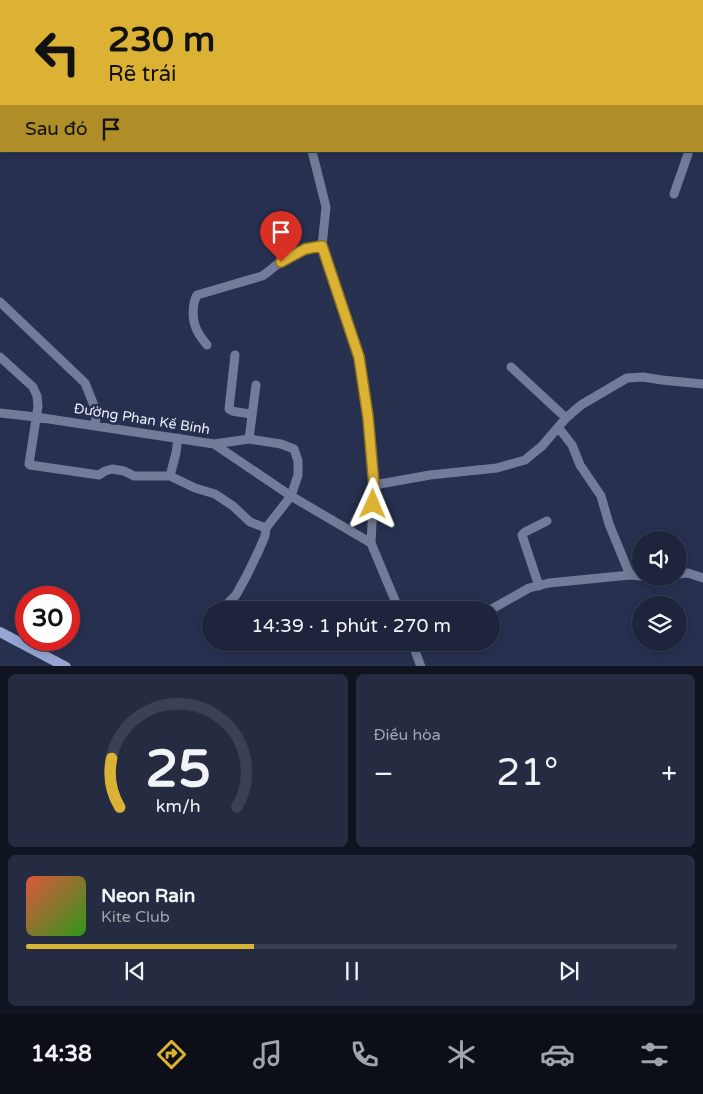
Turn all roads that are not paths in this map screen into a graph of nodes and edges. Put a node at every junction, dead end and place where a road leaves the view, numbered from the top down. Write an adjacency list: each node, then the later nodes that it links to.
1 (312, 152): 4 (street)
2 (689, 152): 3 (street)
3 (674, 194)
4 (322, 246): 6 (street); 22 (street)
5 (0, 302): 16 (street)
6 (207, 345)
7 (235, 355): 13 (street)
8 (0, 357): 14 (street)
9 (511, 368): 15 (street)
10 (703, 384): 15 (street)
11 (256, 385): 13 (street)
12 (0, 413): 14 (street, Đường Phan Kế Bính)
13 (251, 415): 19 (street)
14 (36, 417): 16 (street, Đường Phan Kế Bính); 21 (street)
15 (566, 418): 17 (street)
16 (96, 426): 18 (street, Đường Phan Kế Bính)
17 (558, 427): 22 (street); 28 (street)
18 (178, 438): 20 (street, Đường Phan Kế Bính); 21 (street)
19 (249, 439): 20 (street); 23 (street)
20 (214, 444): 23 (street, Đường Phan Kế Bính)
21 (170, 476): 25 (street)
22 (374, 485): 26 (street)
23 (290, 496): 25 (street); 26 (street, Đường Phan Kế Bính)
24 (547, 521): 30 (street)
25 (266, 528): 31 (street)
26 (371, 543): 32 (street)
27 (687, 573): 29 (street)
28 (630, 575): 30 (street)
29 (703, 578)
30 (539, 586): 33 (street)
31 (230, 601)
32 (395, 601)
33 (500, 604)
34 (0, 632): 36 (street)
35 (415, 651): 37 (street)
36 (66, 666)
37 (421, 666)

